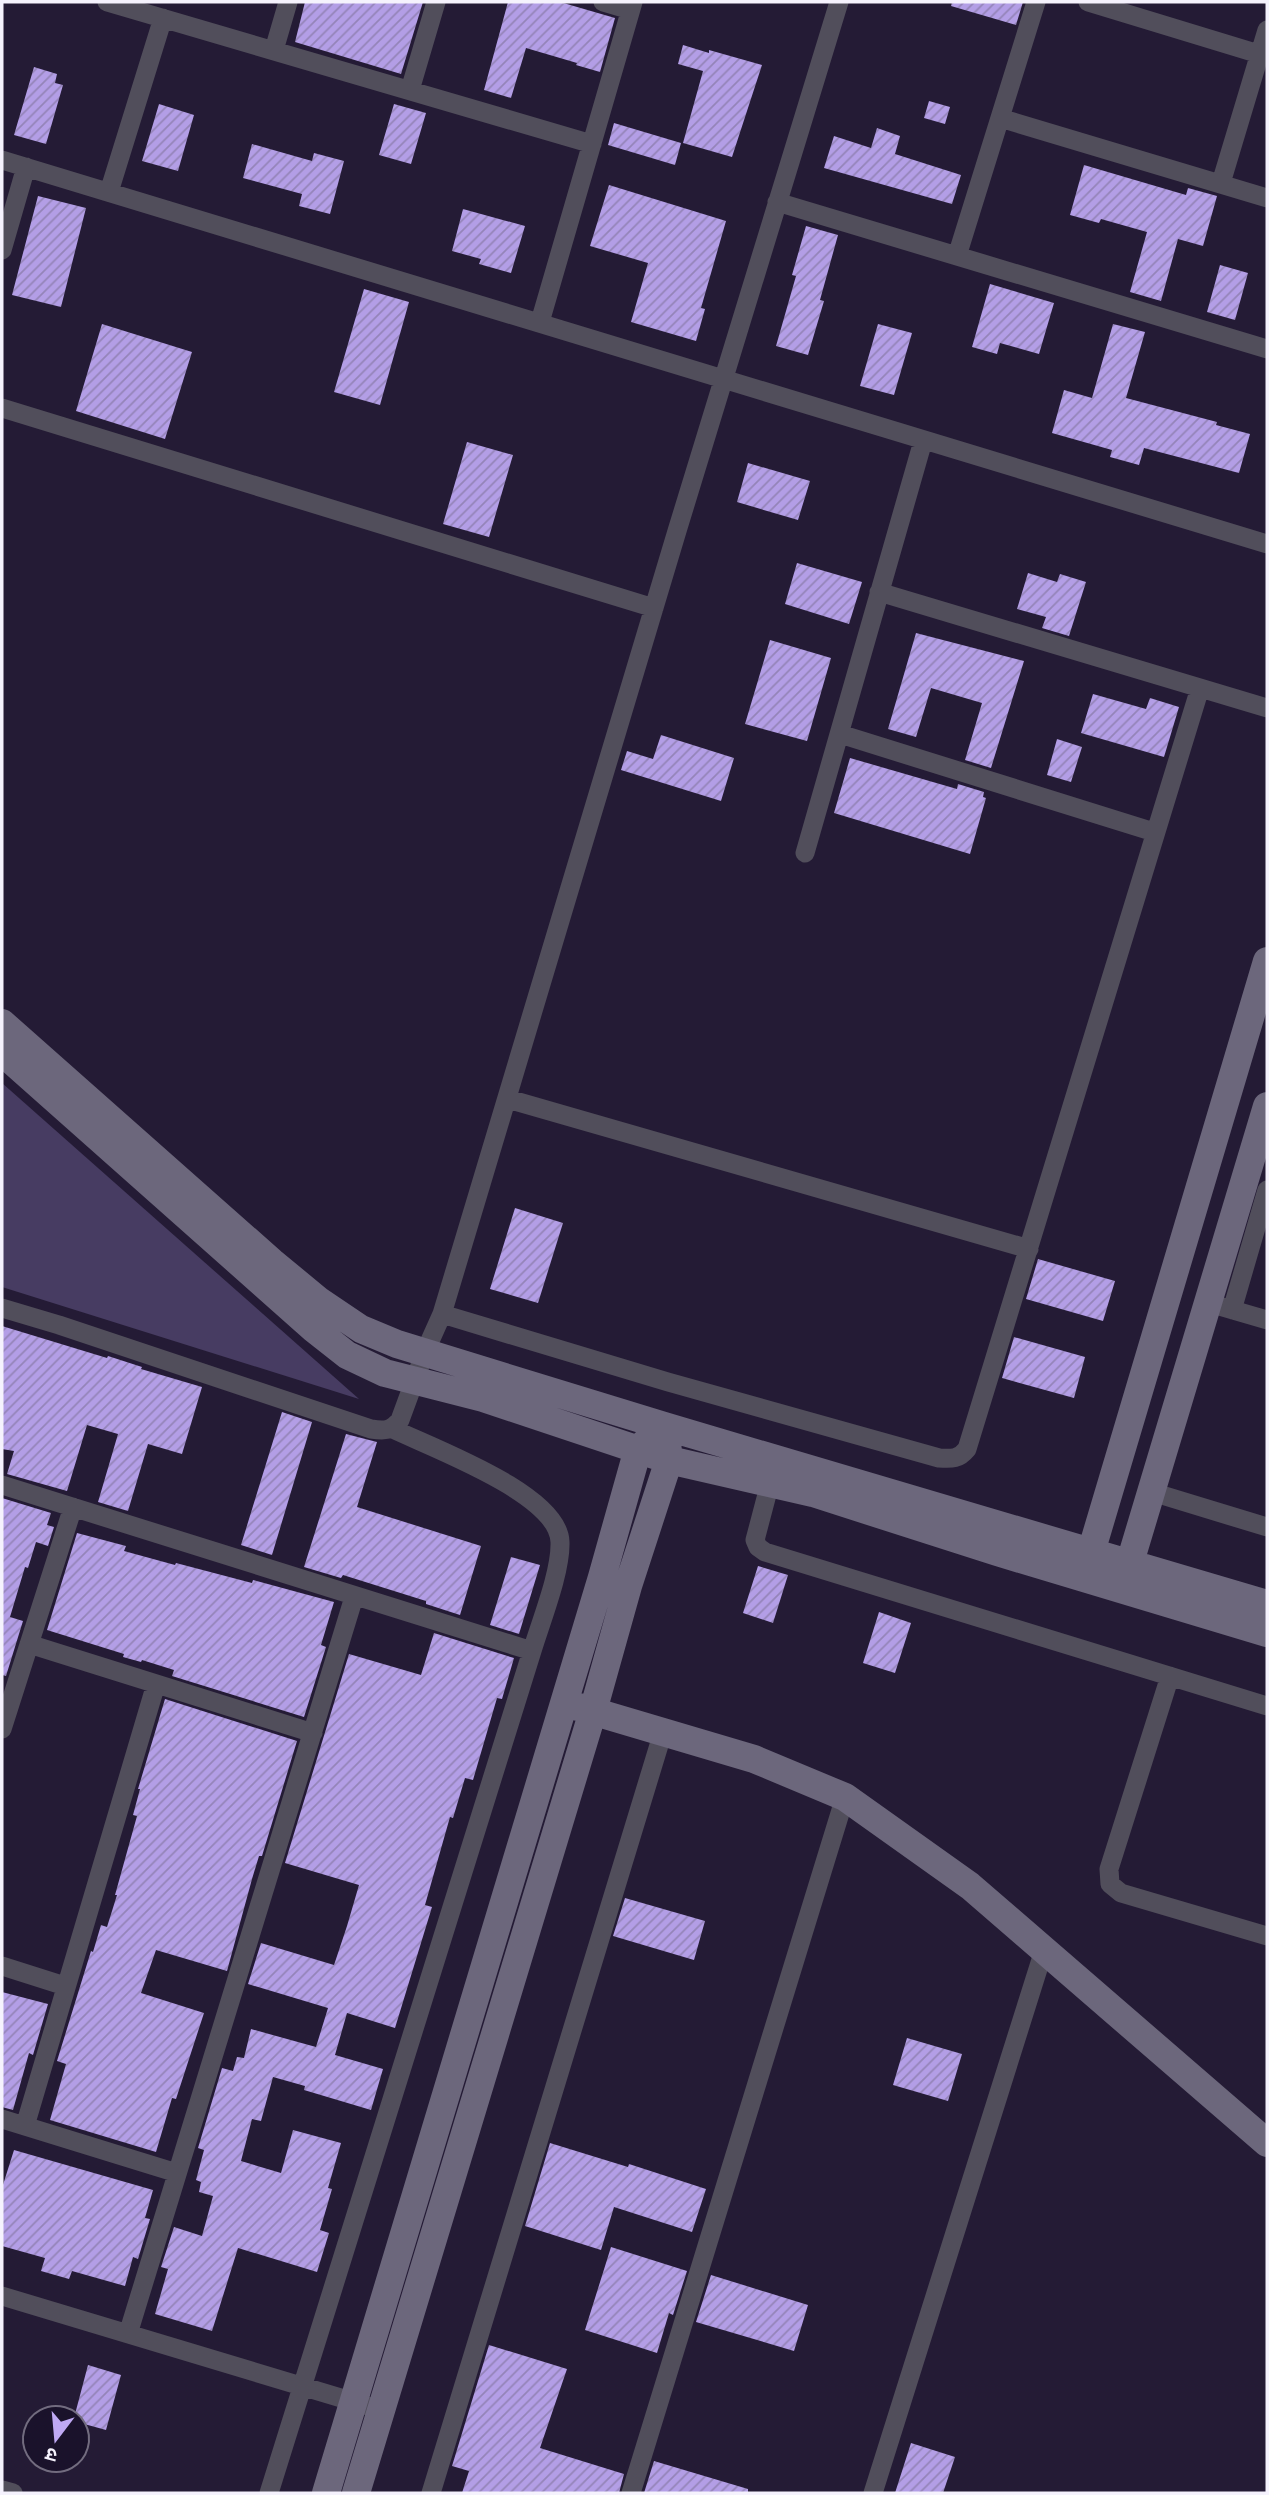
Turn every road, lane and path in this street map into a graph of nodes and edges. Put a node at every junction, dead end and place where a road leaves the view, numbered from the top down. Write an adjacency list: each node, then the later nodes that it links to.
1 (288, 2): 11 (street)
2 (436, 2): 13 (street)
3 (603, 2): 8 (street)
4 (839, 2): 21 (street)
5 (1036, 2): 14 (street)
6 (1088, 2): 12 (street)
7 (119, 3): 9 (street)
8 (632, 6): 15 (street)
9 (163, 18): 11 (street); 19 (street)
10 (1267, 30): 12 (street)
11 (274, 50): 13 (street)
12 (1259, 54): 18 (street)
13 (410, 90): 15 (street)
14 (1000, 118): 18 (street); 23 (street)
15 (592, 144): 24 (street)
16 (2, 160): 17 (street)
17 (26, 167): 19 (street); 22 (street)
18 (1221, 183): 20 (street)
19 (109, 192): 24 (street)
20 (1267, 198)
21 (778, 202): 23 (street); 26 (street)
22 (2, 250)
23 (957, 256): 25 (street)
24 (540, 322): 26 (street)
25 (1267, 349)
26 (724, 379): 28 (street); 31 (street)
27 (2, 408): 31 (street)
28 (923, 441): 29 (street); 30 (street)
29 (1266, 539)
30 (879, 592): 32 (street); 34 (street)
31 (654, 608): 41 (street)
32 (1200, 688): 33 (street); 35 (street)
33 (1267, 708)
34 (839, 734): 35 (street); 36 (street)
35 (1154, 832): 44 (street)
36 (805, 853)
37 (1267, 961): 39 (street)
38 (2, 1023): 49 (street)
39 (1257, 1030): 60 (street)
40 (2, 1052): 50 (street)
41 (508, 1099): 44 (street); 47 (street)
42 (1267, 1106): 45 (street)
43 (1267, 1191): 45 (street)
44 (1029, 1249): 47 (street)
45 (1220, 1306): 48 (street); 57 (street)
46 (2, 1308): 52 (street)
47 (442, 1314): 49 (street)
48 (1267, 1320)
49 (425, 1352): 50 (street); 51 (street)
50 (415, 1381): 52 (street); 53 (street)
51 (664, 1426): 53 (street); 54 (street); 60 (street)
52 (393, 1429): 66 (street)
53 (638, 1449): 54 (street); 69 (street)
54 (669, 1460): 55 (street); 71 (street)
55 (770, 1483): 60 (street); 67 (street)
56 (2, 1485): 58 (street)
57 (1152, 1492): 59 (street); 61 (street)
58 (73, 1507): 62 (street); 65 (street)
59 (1267, 1527)
60 (1087, 1565): 61 (street)
61 (1126, 1577): 63 (street); 64 (street)
62 (354, 1597): 66 (street); 74 (street)
63 (1267, 1604)
64 (1267, 1633)
65 (29, 1644): 68 (street); 72 (street)
66 (532, 1651): 86 (street)
67 (1170, 1676): 70 (street); 76 (street)
68 (156, 1684): 74 (street); 79 (street)
69 (563, 1702): 71 (street); 87 (street)
70 (1267, 1706)
71 (593, 1711): 73 (street); 88 (street)
72 (2, 1729)
73 (663, 1732): 75 (street); 94 (street)
74 (313, 1733): 83 (street)
75 (845, 1797): 77 (street); 95 (street)
76 (1267, 1936)
77 (1044, 1950): 82 (street); 96 (street)
78 (2, 1966): 79 (street)
79 (65, 1986): 81 (street)
80 (2, 2119): 81 (street)
81 (25, 2126): 83 (street)
82 (1267, 2143)
83 (177, 2173): 85 (street)
84 (2, 2296): 85 (street)
85 (128, 2334): 86 (street)
86 (303, 2387): 87 (street); 91 (street)
87 (354, 2402): 88 (street); 92 (street)
88 (381, 2410): 93 (street)
89 (2, 2490): 90 (street)
90 (13, 2493)
91 (270, 2493)
92 (326, 2493)
93 (356, 2493)
94 (431, 2493)
95 (631, 2493)
96 (873, 2493)

